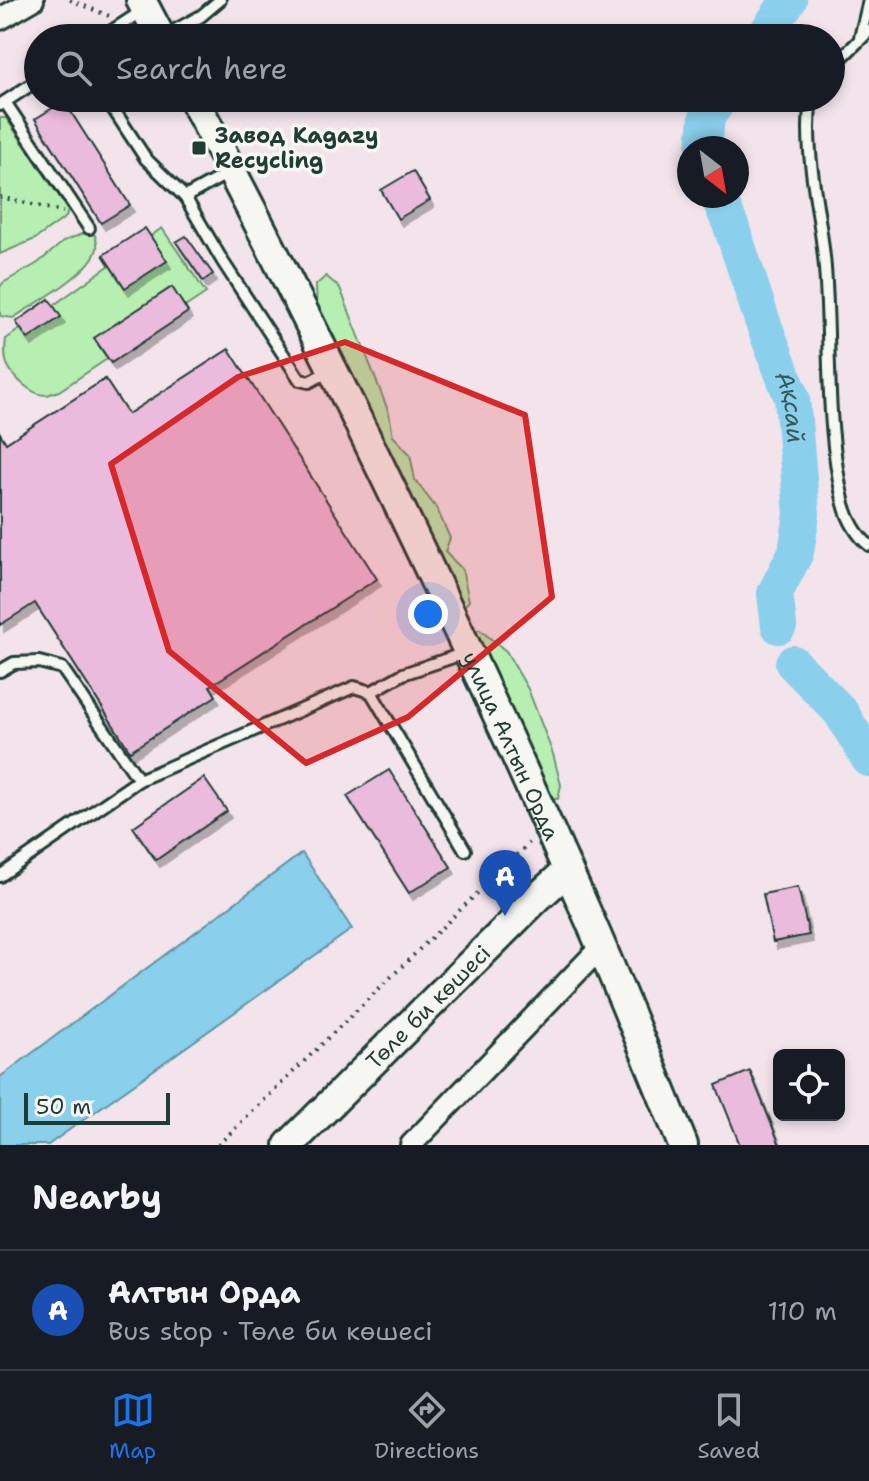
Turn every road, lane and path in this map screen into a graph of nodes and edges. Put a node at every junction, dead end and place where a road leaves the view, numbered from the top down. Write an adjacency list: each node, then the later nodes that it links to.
1 (33, 0): 5 (street)
2 (220, 0): 8 (lane)
3 (869, 0): 10 (lane)
4 (143, 4): 6 (lane); 7 (main road)
5 (0, 19)
6 (118, 24)
7 (154, 24)
8 (186, 24)
9 (869, 31): 10 (lane)
10 (859, 40): 11 (lane)
11 (845, 54)
12 (24, 89): 13 (lane)
13 (3, 103): 20 (lane)
14 (115, 112): 19 (lane)
15 (200, 112): 17 (main road, улица Алтын Орда)
16 (811, 112): 23 (lane)
17 (232, 171): 19 (lane); 22 (main road, улица Алтын Орда)
18 (0, 197): 20 (path)
19 (185, 197): 22 (lane)
20 (81, 216): 21 (lane)
21 (89, 228)
22 (332, 369): 24 (main road, улица Алтын Орда)
23 (869, 545)
24 (467, 652): 26 (lane); 28 (main road, улица Алтын Орда)
25 (0, 671): 27 (lane)
26 (371, 692): 27 (lane); 29 (lane)
27 (139, 780): 31 (lane)
28 (547, 826): 30 (main road, улица Алтын Орда); 33 (path)
29 (465, 850)
30 (567, 871): 32 (main road, улица Алтын Орда); 34 (main road, Төле би көшесі)
31 (0, 876)
32 (601, 947): 35 (street); 36 (main road, улица Алтын Орда)
33 (218, 1145)
34 (289, 1145)
35 (411, 1145)
36 (683, 1145)

